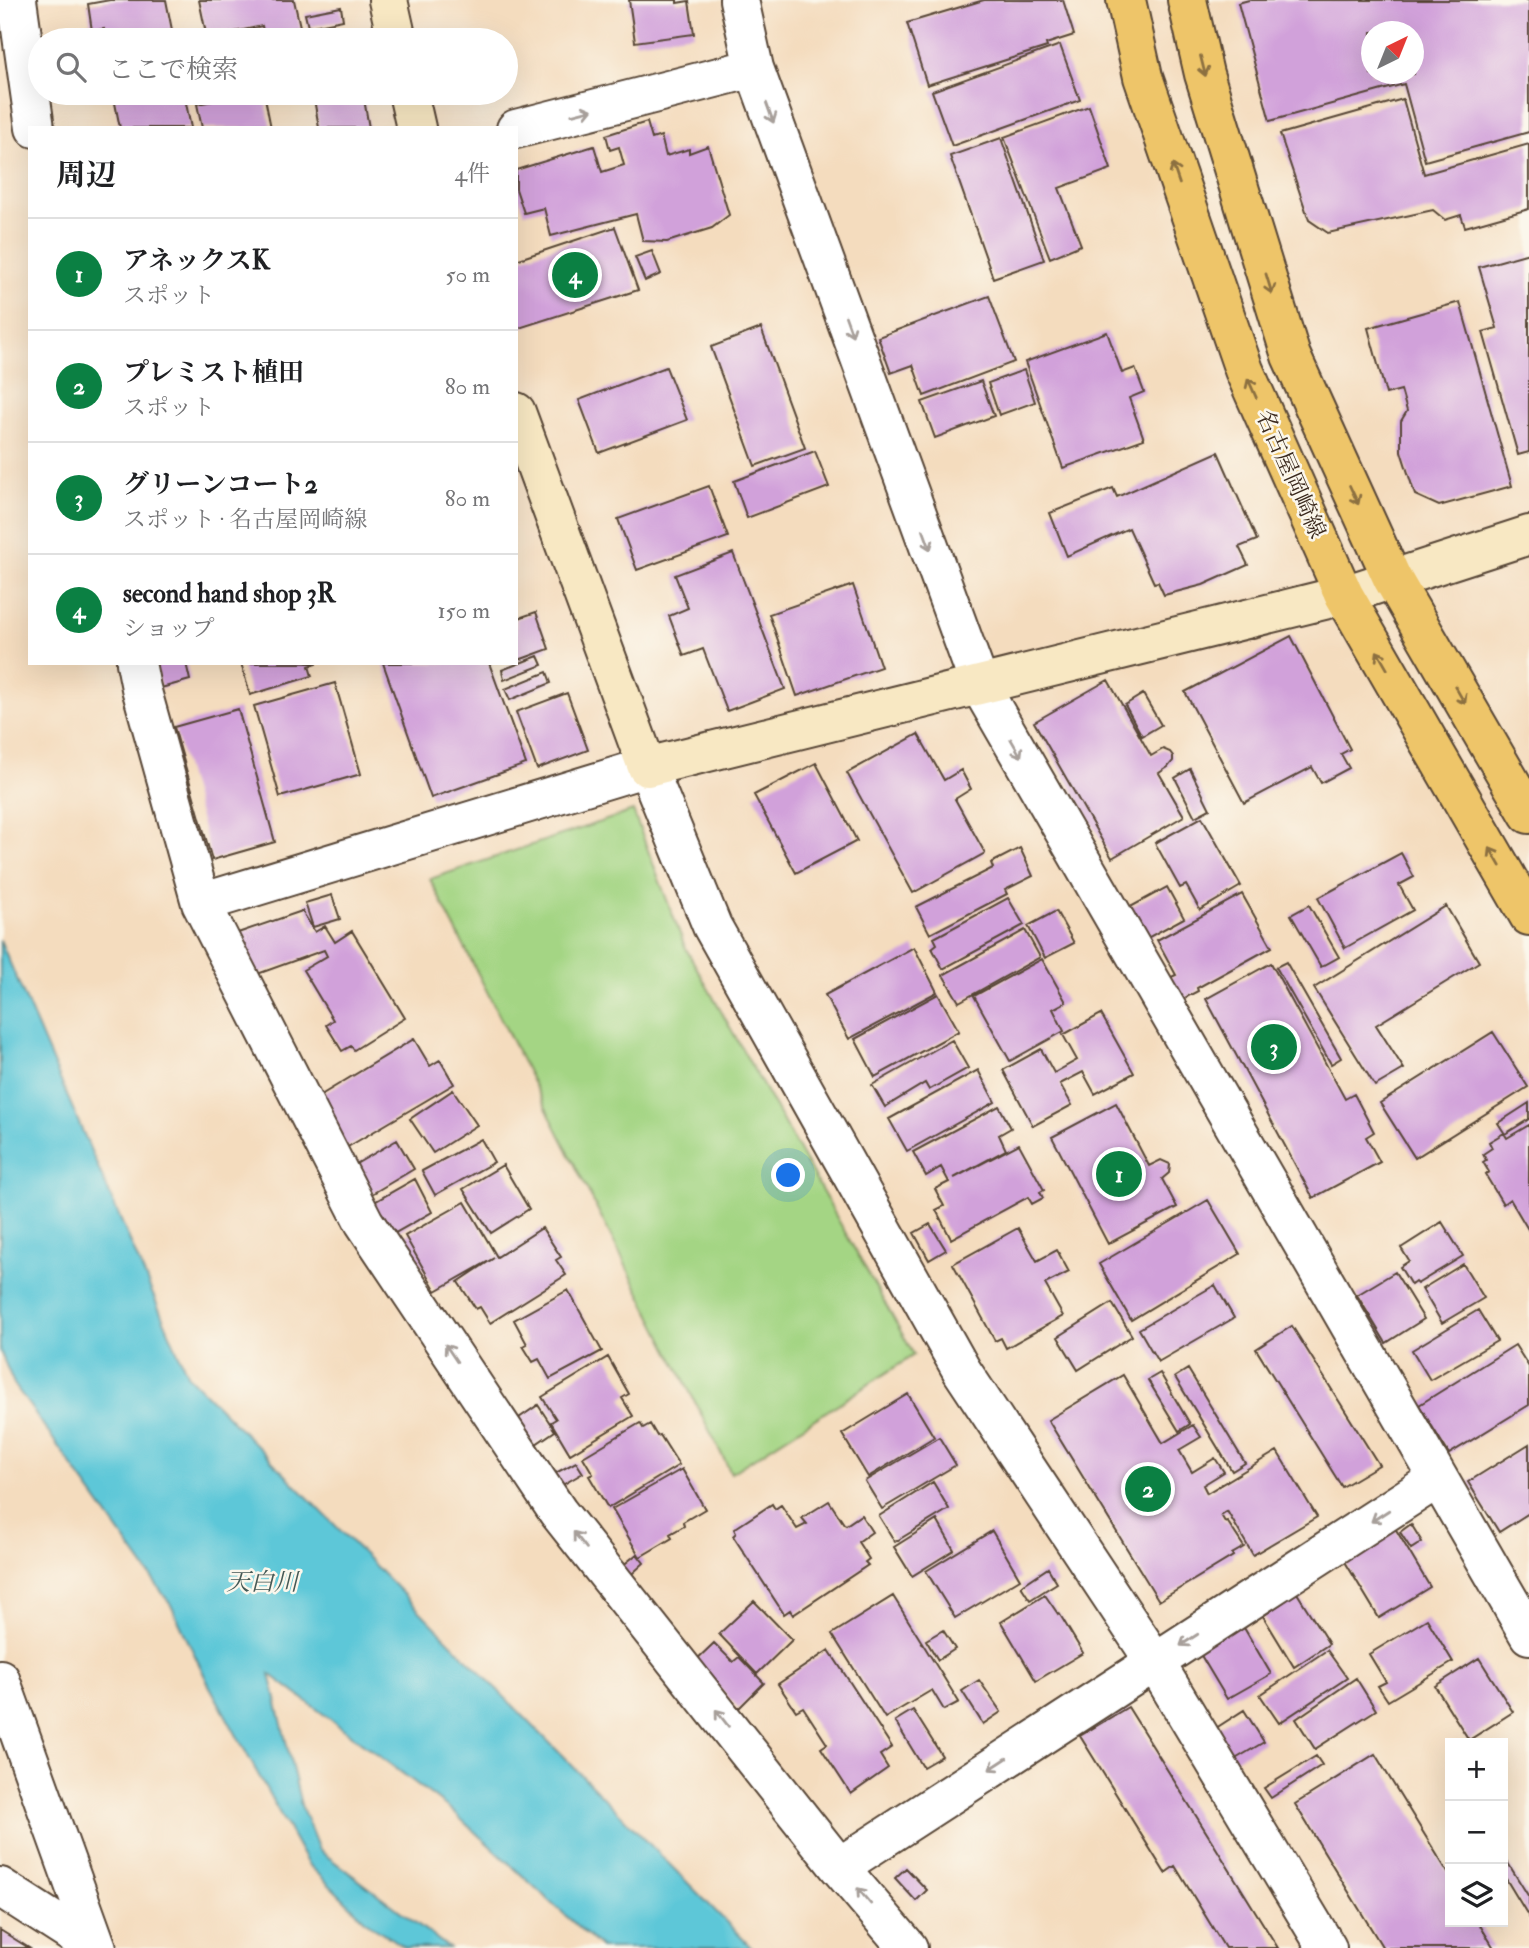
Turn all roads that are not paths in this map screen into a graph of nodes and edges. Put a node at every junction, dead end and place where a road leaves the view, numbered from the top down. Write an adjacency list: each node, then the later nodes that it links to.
1 (17, 0): 8 (street)
2 (388, 0): 6 (street)
3 (739, 0): 7 (street)
4 (1126, 0): 17 (main road, 名古屋岡崎線, one-way to 4)
5 (1187, 0): 16 (main road, one-way to 16)
6 (394, 28)
7 (754, 68): 13 (street, one-way to 7); 19 (street, one-way to 19)
8 (28, 78)
9 (32, 105): 11 (street)
10 (411, 105): 12 (street)
11 (35, 126)
12 (416, 126)
13 (518, 128)
14 (518, 417): 20 (street)
15 (1529, 535): 16 (street)
16 (1392, 578): 17 (street); 21 (main road, one-way to 21)
17 (1344, 594): 19 (street); 23 (main road, 名古屋岡崎線, one-way to 17)
18 (136, 665): 22 (street)
19 (980, 686): 20 (street); 24 (street, one-way to 24)
20 (647, 766): 22 (street); 26 (street)
21 (1529, 814)
22 (201, 903): 28 (street, one-way to 22)
23 (1529, 916)
24 (1437, 1479): 25 (street); 26 (street, one-way to 26)
25 (1529, 1635)
26 (1155, 1662): 28 (street, one-way to 28); 32 (street)
27 (0, 1679): 30 (street)
28 (839, 1867): 31 (street, one-way to 28)
29 (0, 1888): 30 (street)
30 (96, 1948)
31 (908, 1948)
32 (1327, 1948)

